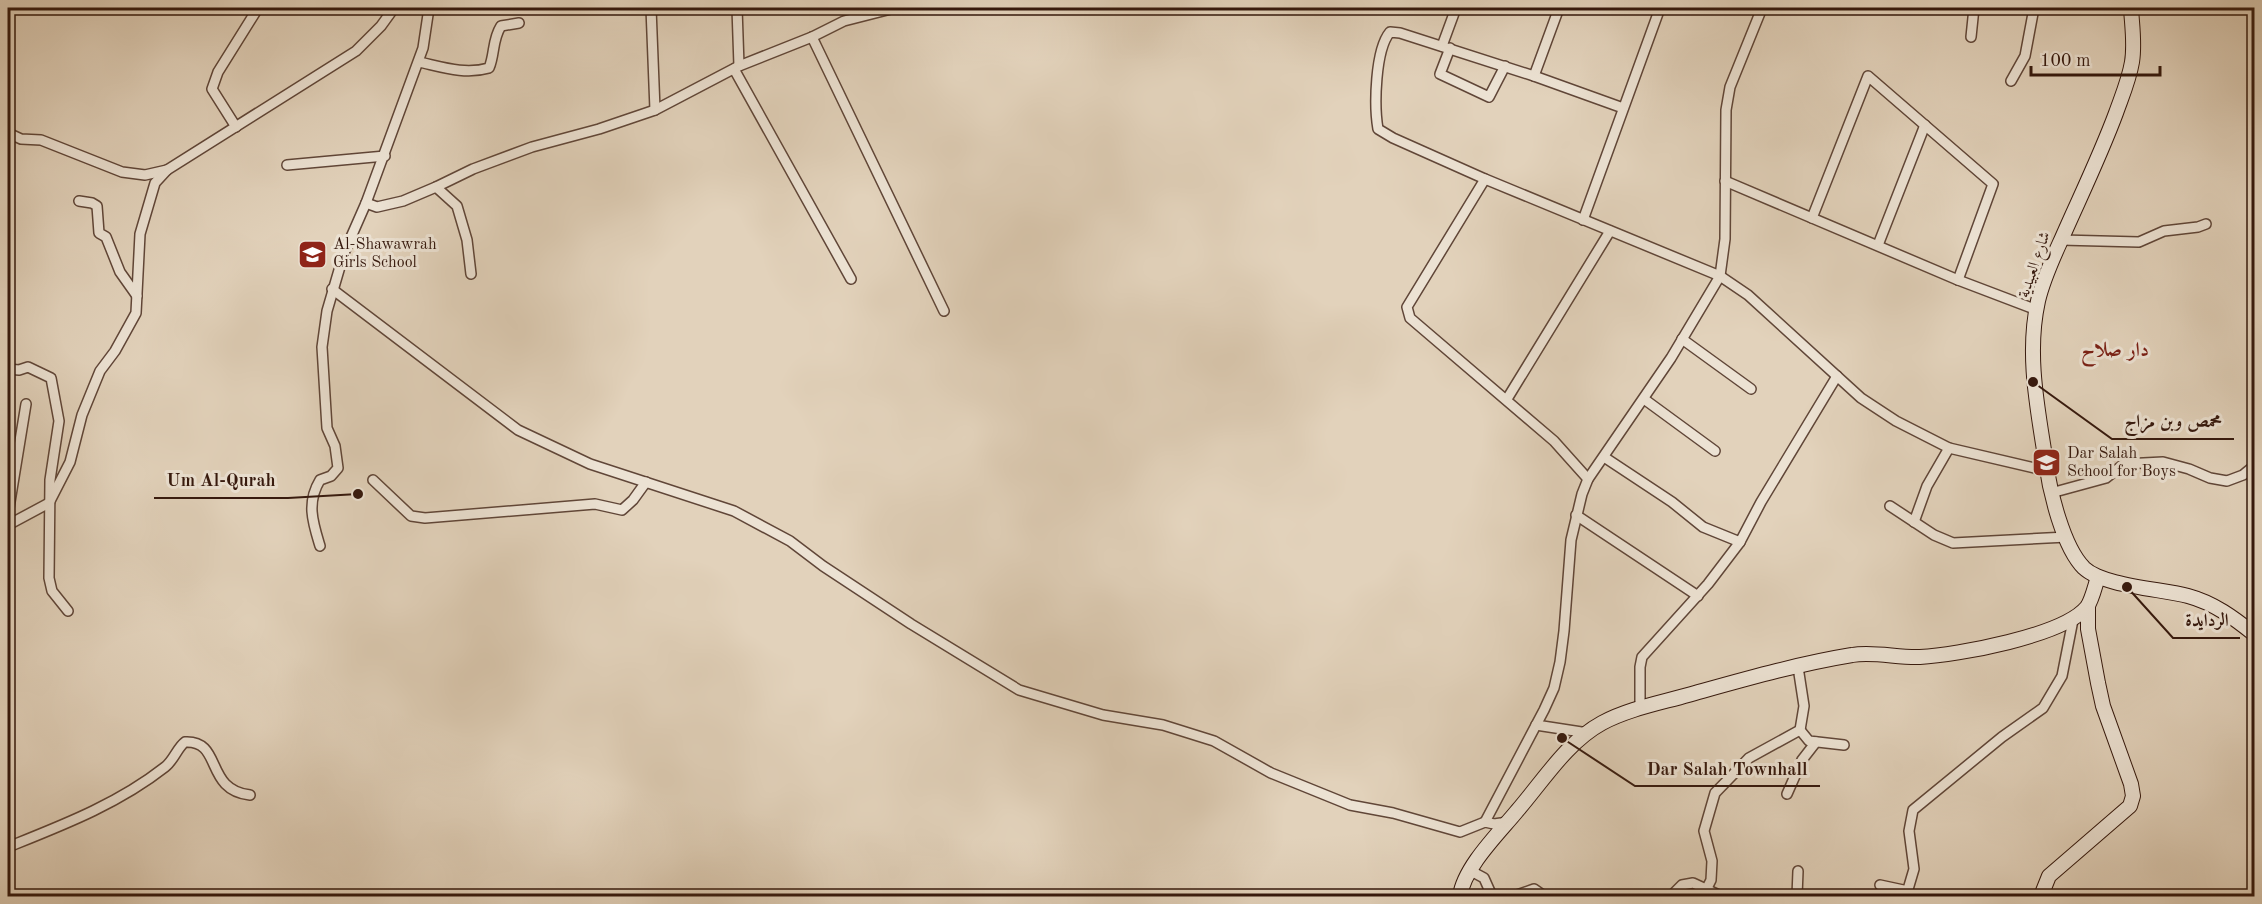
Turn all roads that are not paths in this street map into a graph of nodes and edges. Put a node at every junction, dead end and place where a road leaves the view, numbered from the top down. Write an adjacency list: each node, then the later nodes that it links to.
1 (258, 8): 26 (street)
2 (394, 8): 26 (street)
3 (429, 8): 18 (street)
4 (651, 8): 24 (street)
5 (737, 8): 20 (street)
6 (895, 8): 15 (street)
7 (1456, 8): 17 (street)
8 (1559, 8): 21 (street)
9 (1660, 8): 23 (street)
10 (1762, 8): 32 (street)
11 (1974, 8): 16 (street)
12 (2034, 8): 22 (street)
13 (2131, 8): 40 (street, شارع العبيدية)
14 (519, 23): 18 (street)
15 (812, 37): 20 (street); 49 (street)
16 (1971, 37)
17 (1446, 47): 19 (street); 19 (street); 31 (street)
18 (419, 62): 28 (street)
19 (1505, 66): 21 (street)
20 (736, 67): 24 (street); 44 (street)
21 (1534, 76): 23 (street)
22 (2011, 81)
23 (1623, 108): 37 (street)
24 (655, 110): 33 (street)
25 (1925, 125): 36 (street); 41 (street); 45 (street)
26 (236, 127): 30 (street)
27 (8, 133): 30 (street)
28 (384, 156): 29 (street); 35 (street)
29 (287, 165)
30 (167, 170): 47 (street)
31 (1485, 179): 37 (street); 54 (street)
32 (1725, 181): 36 (street); 43 (street)
33 (436, 187): 35 (street); 42 (street)
34 (79, 201): 47 (street)
35 (366, 203): 46 (street)
36 (1812, 218): 41 (street)
37 (1583, 220): 39 (street)
38 (2206, 224): 40 (street)
39 (1610, 231): 43 (street); 54 (street)
40 (2061, 240): 48 (street, شارع العبيدية)
41 (1878, 245): 45 (street)
42 (471, 274)
43 (1720, 276): 50 (street); 52 (street)
44 (851, 279)
45 (1958, 280): 48 (street)
46 (332, 289): 64 (street); 74 (street)
47 (137, 297): 66 (street)
48 (2037, 310): 61 (street, شارع العبيدية)
49 (944, 311)
50 (1683, 339): 53 (street); 55 (street)
51 (8, 369): 66 (street)
52 (1838, 376): 57 (street); 73 (street)
53 (1751, 389)
54 (1507, 399): 62 (street)
55 (1644, 399): 58 (street); 59 (street)
56 (26, 404): 68 (street)
57 (1950, 448): 61 (street); 70 (street)
58 (1715, 451)
59 (1604, 457): 62 (street); 73 (street)
60 (2254, 466): 65 (street)
61 (2047, 471): 65 (street, شارع العبيدية)
62 (1588, 479): 69 (street)
63 (374, 480): 64 (street)
64 (646, 482): 90 (street)
65 (2051, 494): 72 (street, شارع العبيدية)
66 (49, 503): 71 (street); 78 (street)
67 (1890, 506): 70 (street)
68 (8, 513)
69 (1576, 514): 76 (street); 83 (street)
70 (1914, 522): 72 (street)
71 (8, 525)
72 (2067, 537): 75 (street, شارع العبيدية)
73 (1740, 542): 76 (street)
74 (320, 546)
75 (2098, 577): 77 (street); 80 (street)
76 (1698, 596): 82 (street)
77 (2088, 606): 79 (street); 105 (street)
78 (68, 611)
79 (2073, 620): 81 (street); 97 (street)
80 (2254, 634)
81 (1798, 667): 82 (street); 84 (street)
82 (1640, 708): 85 (street)
83 (1536, 725): 85 (street); 90 (street)
84 (1800, 730): 86 (street); 96 (street)
85 (1588, 733): 91 (street)
86 (1816, 742): 87 (street); 88 (street)
87 (1845, 745)
88 (1786, 794)
89 (250, 795): 92 (street)
90 (1485, 822): 91 (street)
91 (1508, 822): 93 (street)
92 (8, 847)
93 (1471, 871): 98 (street); 99 (street)
94 (1798, 871): 104 (street)
95 (1880, 885): 97 (street)
96 (1706, 890): 102 (street); 103 (street)
97 (1907, 894)
98 (1460, 897)
99 (1492, 897)
100 (1514, 897): 101 (street)
101 (1544, 897)
102 (1671, 897)
103 (1721, 897)
104 (1797, 897)
105 (2041, 897)

